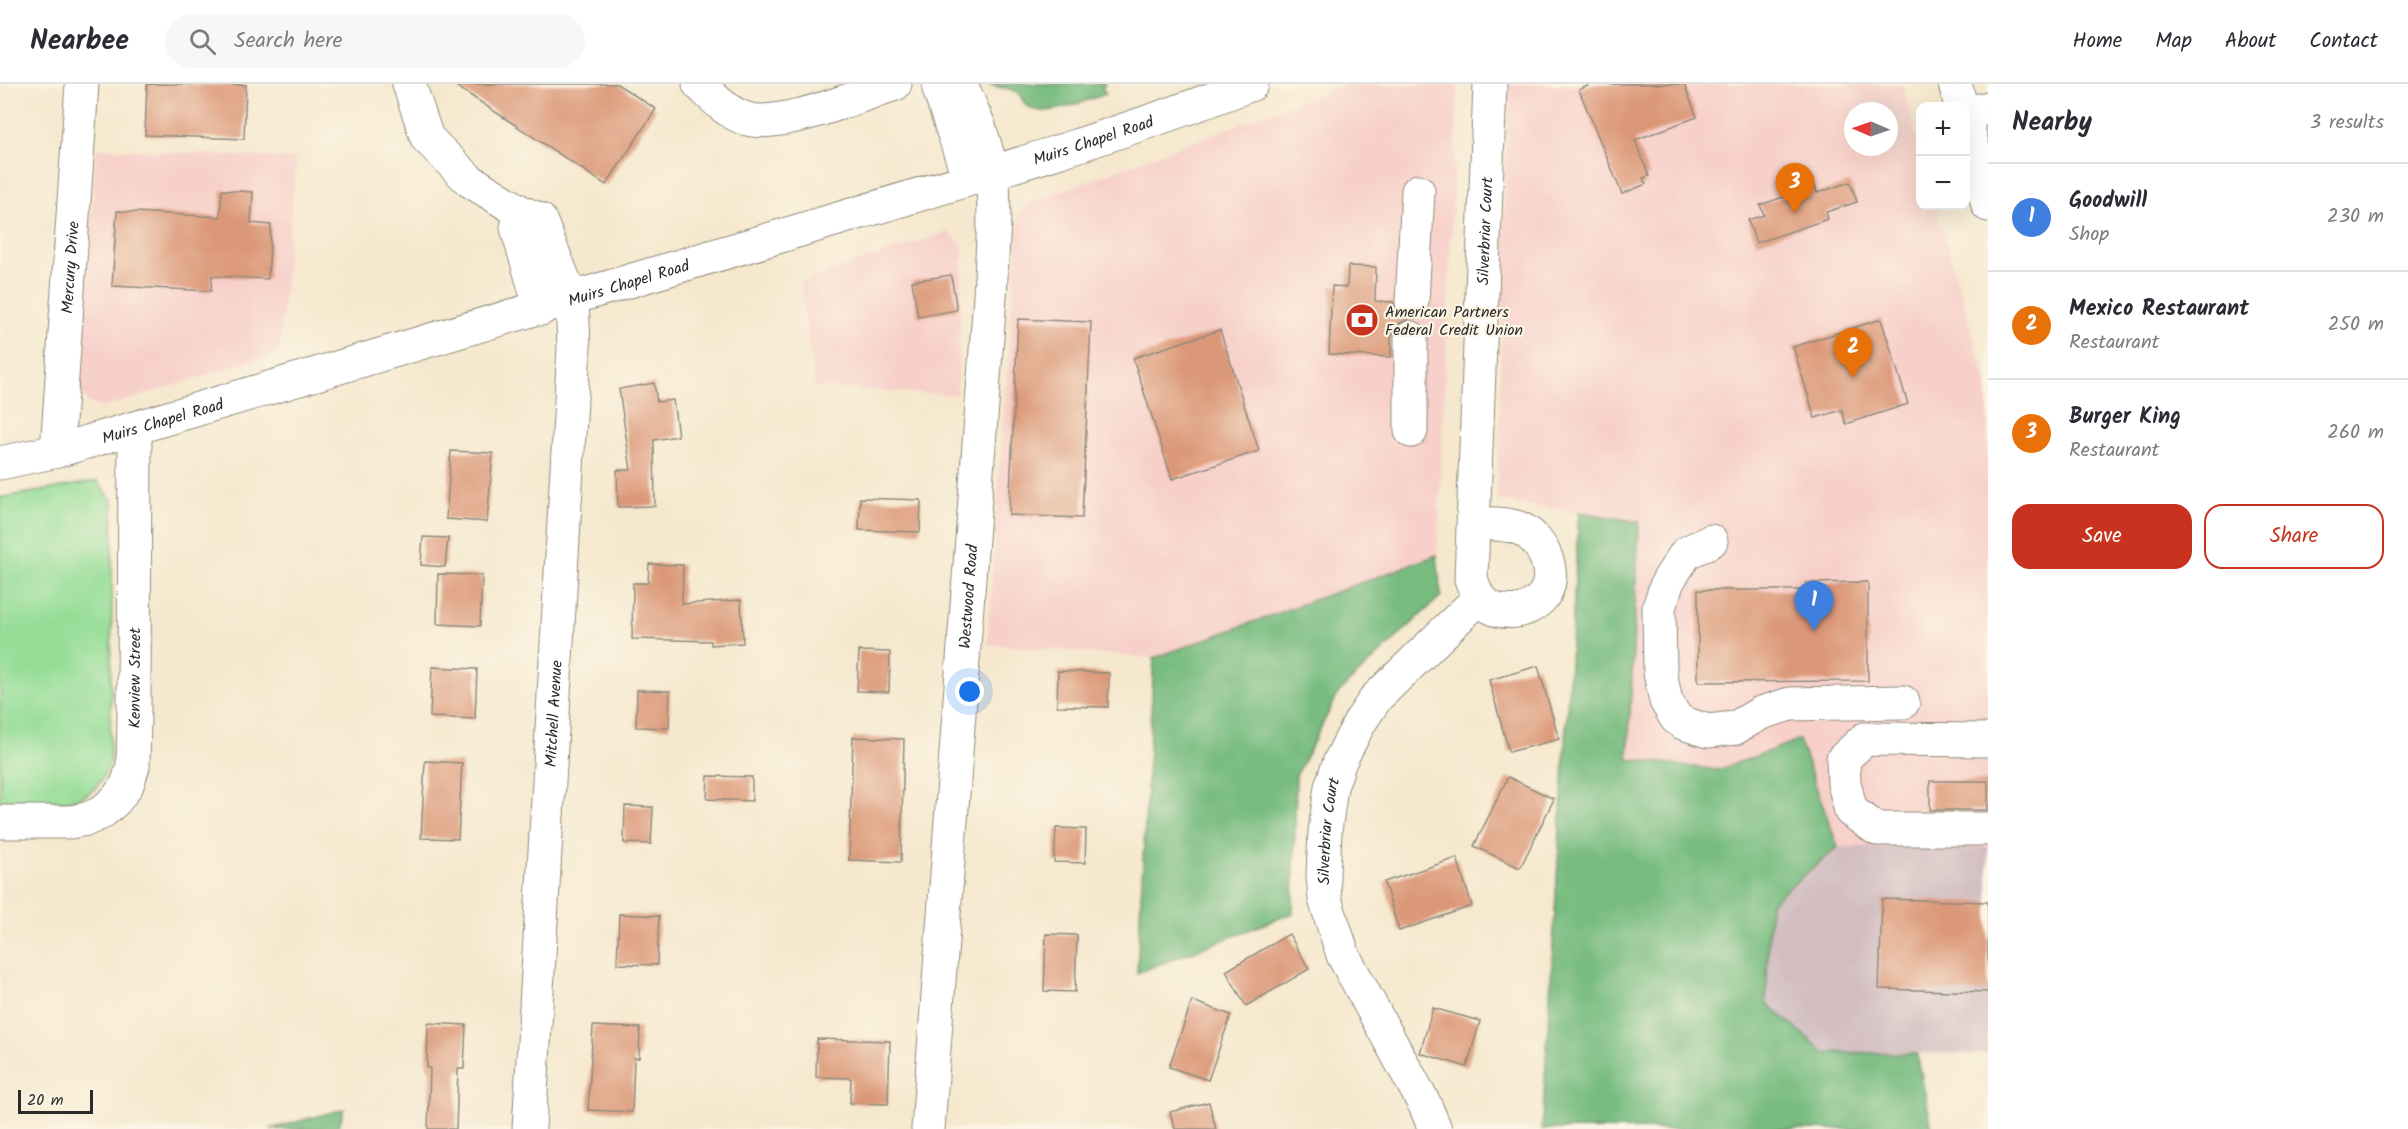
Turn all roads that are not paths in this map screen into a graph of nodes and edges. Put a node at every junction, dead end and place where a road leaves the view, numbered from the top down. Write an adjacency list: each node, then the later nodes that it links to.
1 (82, 84): 22 (street, Mercury Drive)
2 (409, 84): 18 (street, Mitchell Avenue)
3 (699, 84): 4 (street)
4 (896, 84)
5 (940, 84): 14 (street)
6 (961, 84): 14 (street)
7 (1252, 84): 14 (street, Muirs Chapel Road)
8 (1490, 84): 24 (street, Silverbriar Court)
9 (1955, 84): 10 (street)
10 (1960, 102)
11 (1988, 108): 12 (street)
12 (1970, 112)
13 (1970, 139): 16 (street)
14 (981, 176): 18 (street, Muirs Chapel Road); 32 (street, Westwood Road)
15 (1418, 191): 17 (street)
16 (1988, 205)
17 (1412, 302)
18 (557, 304): 20 (street, Muirs Chapel Road); 31 (street, Mitchell Avenue)
19 (1410, 338): 21 (street)
20 (135, 428): 22 (street, Muirs Chapel Road); 29 (street, Kenview Street)
21 (1412, 431)
22 (57, 451): 23 (street, Muirs Chapel Road)
23 (0, 463)
24 (1475, 523): 26 (street, Silverbriar Court); 26 (street)
25 (1711, 541): 27 (street)
26 (1479, 598): 33 (street, Silverbriar Court)
27 (1903, 702)
28 (1988, 740): 30 (street)
29 (0, 822)
30 (1988, 829)
31 (529, 1129)
32 (928, 1129)
33 (1435, 1129)

